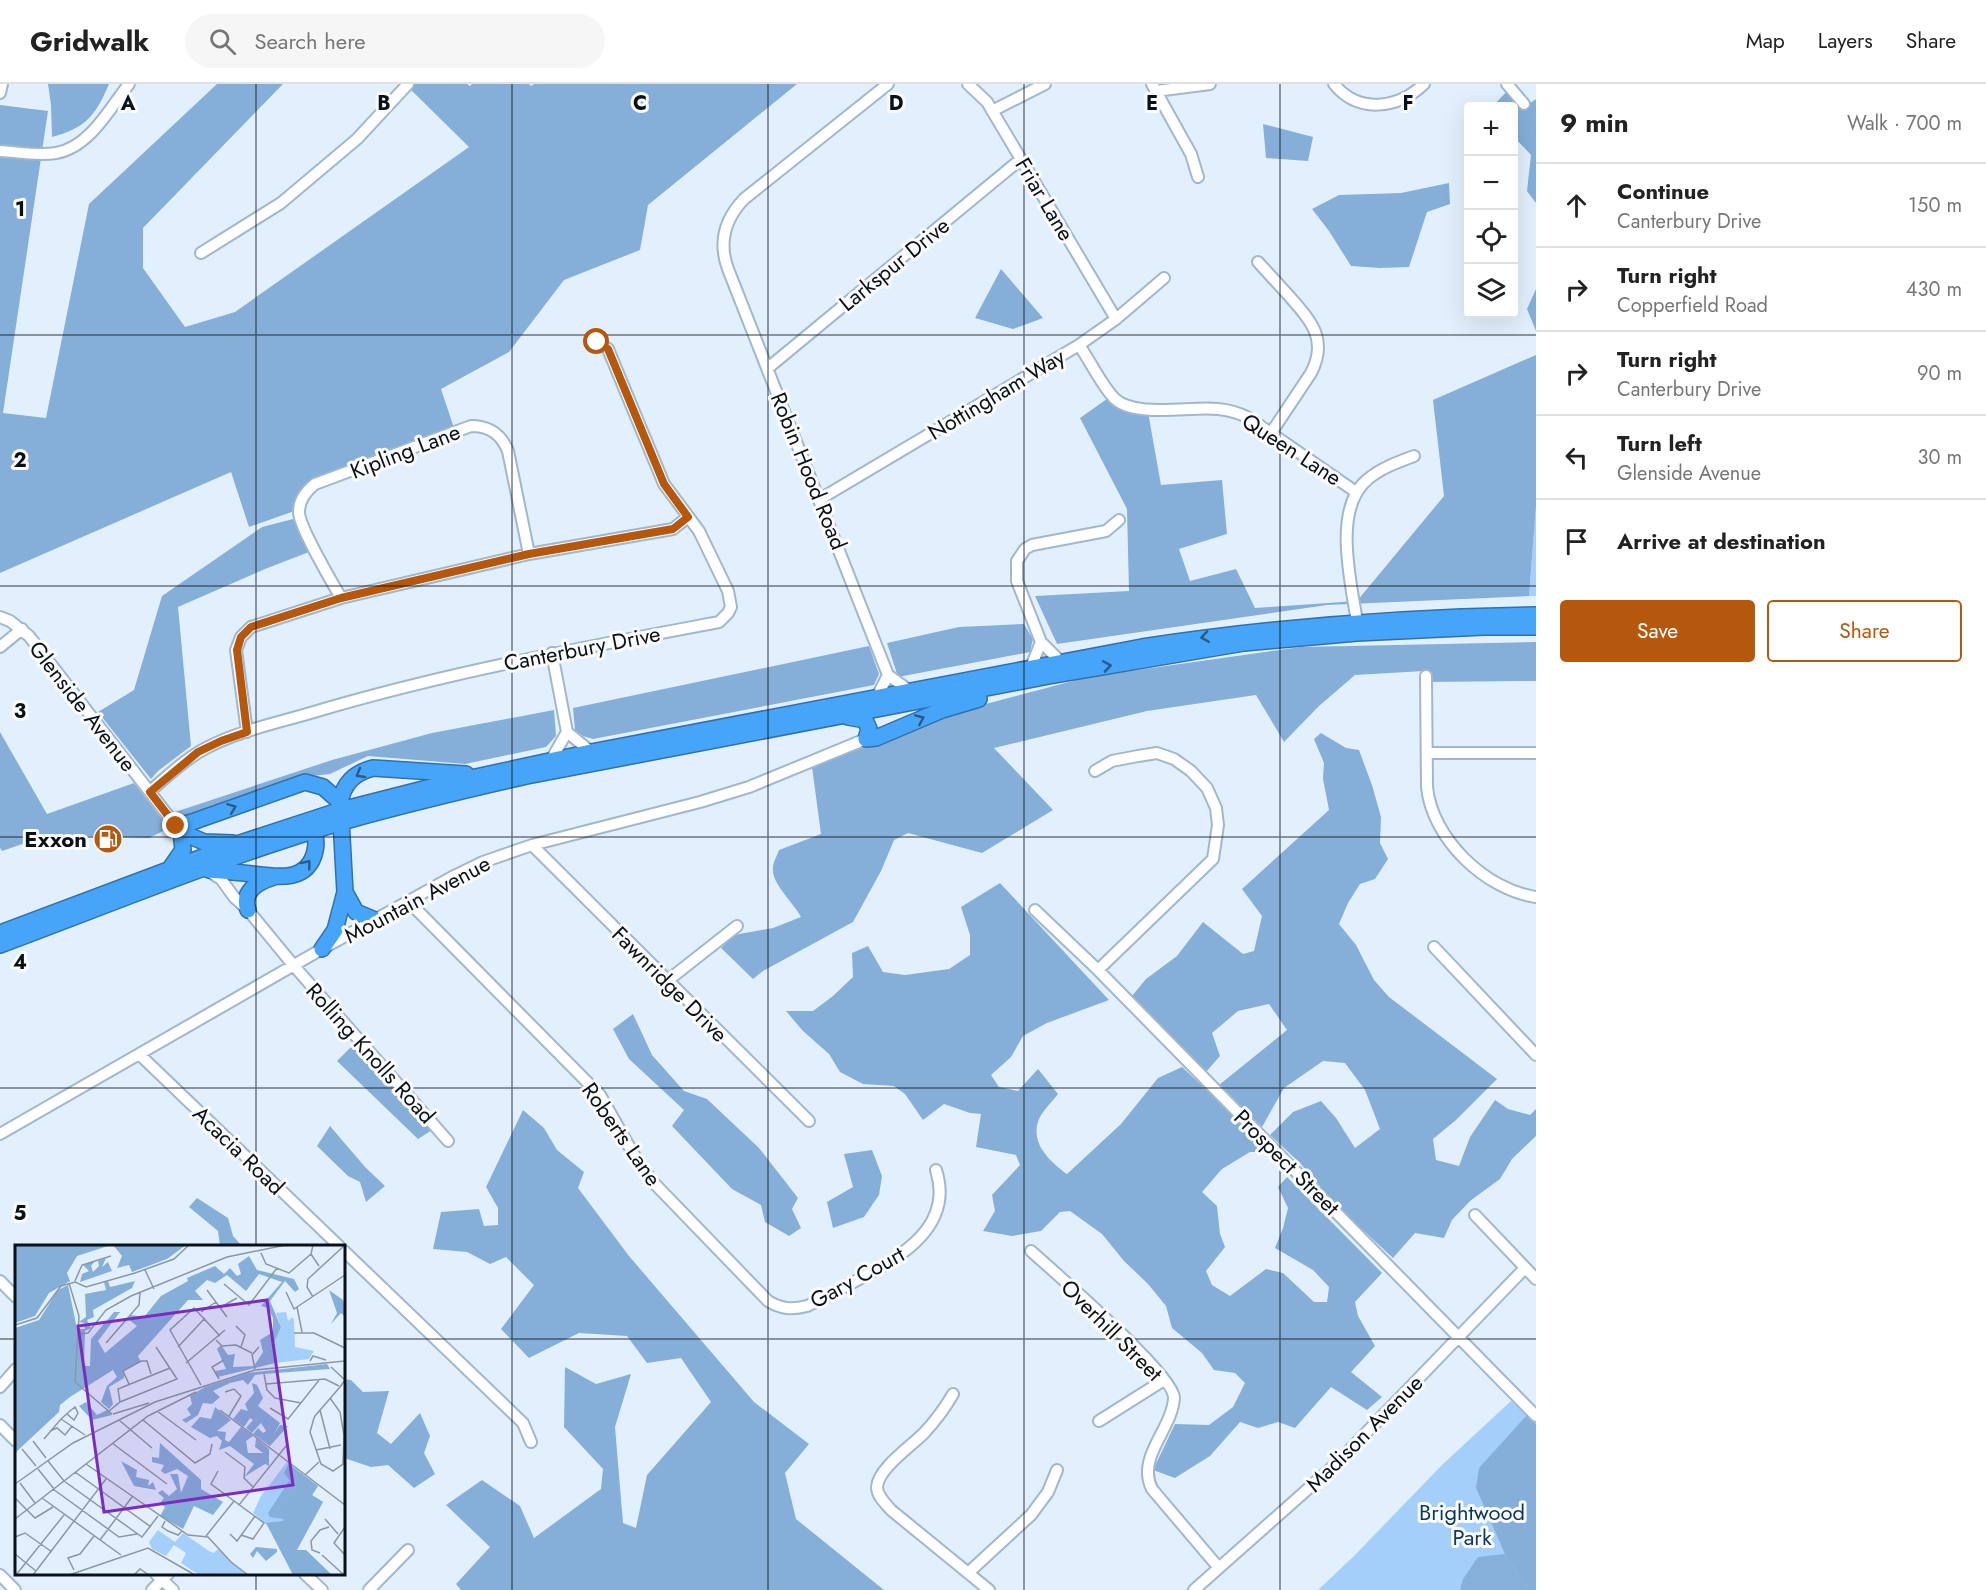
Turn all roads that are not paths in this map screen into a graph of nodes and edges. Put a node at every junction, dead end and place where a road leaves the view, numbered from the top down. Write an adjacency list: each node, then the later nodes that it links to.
1 (2, 84): 12 (street)
2 (129, 84): 15 (street)
3 (408, 84): 18 (street)
4 (888, 84): 24 (street, Robin Hood Road)
5 (968, 84): 14 (street, Friar Lane)
6 (1045, 84): 14 (street)
7 (1210, 84): 11 (street)
8 (1334, 84): 9 (street)
9 (1424, 84)
10 (1508, 84): 13 (street)
11 (1154, 87): 17 (street)
12 (0, 93)
13 (1524, 104)
14 (992, 111): 16 (street, Friar Lane)
15 (0, 151)
16 (1021, 159): 21 (street, Friar Lane); 24 (street, Larkspur Drive)
17 (1198, 177)
18 (201, 253)
19 (1258, 262): 25 (street)
20 (1164, 278): 21 (street, Nottingham Way)
21 (1116, 319): 23 (street, Nottingham Way)
22 (597, 342): 29 (street, Canterbury Drive)
23 (1079, 345): 25 (street, Queen Lane); 28 (street, Nottingham Way)
24 (768, 368): 28 (street, Robin Hood Road)
25 (1271, 433): 27 (street, Queen Lane)
26 (1413, 456): 27 (street)
27 (1356, 492): 35 (street)
28 (820, 499): 43 (street, Robin Hood Road)
29 (688, 517): 31 (street); 40 (street, Canterbury Drive)
30 (1119, 519): 38 (street)
31 (529, 554): 32 (street); 32 (street, Kipling Lane)
32 (341, 598): 49 (street)
33 (1536, 615): 35 (highway)
34 (0, 617): 37 (street, Glenside Avenue)
35 (1357, 622): 41 (highway, one-way to 41)
36 (1536, 627): 44 (highway, one-way to 36)
37 (21, 629): 39 (street); 58 (street, Glenside Avenue)
38 (1041, 642): 41 (street); 42 (street)
39 (0, 647)
40 (552, 653): 49 (street, Canterbury Drive); 50 (street)
41 (1061, 662): 42 (highway)
42 (1031, 667): 46 (highway)
43 (888, 675): 46 (street); 47 (street)
44 (1049, 676): 48 (highway); 51 (highway, one-way to 44)
45 (1426, 676): 53 (street)
46 (910, 691): 47 (highway)
47 (877, 697): 52 (highway)
48 (839, 717): 51 (highway); 59 (highway)
49 (247, 732): 58 (street, Canterbury Drive)
50 (567, 732): 52 (street); 55 (street)
51 (866, 739): 64 (street, Mountain Avenue)
52 (591, 752): 55 (highway)
53 (1427, 753): 54 (street); 69 (street)
54 (1536, 753)
55 (551, 760): 57 (highway)
56 (1095, 771): 80 (street)
57 (481, 775): 59 (highway); 59 (highway, one-way to 59)
58 (150, 792): 61 (street, Glenside Avenue)
59 (341, 812): 60 (highway); 61 (highway, one-way to 59); 62 (highway); 68 (highway)
60 (298, 824): 62 (highway); 63 (highway)
61 (179, 829): 63 (highway); 66 (highway)
62 (314, 831): 65 (highway); 67 (highway, one-way to 62)
63 (240, 843): 66 (highway)
64 (532, 845): 70 (street, Mountain Avenue); 81 (street, Fawnridge Drive)
65 (203, 869): 67 (highway); 71 (street); 76 (highway)
66 (169, 870): 75 (highway)
67 (276, 877): 71 (highway)
68 (345, 892): 73 (highway); 78 (highway)
69 (1536, 897)
70 (408, 901): 73 (street, Mountain Avenue); 96 (street, Roberts Lane)
71 (248, 910): 79 (street)
72 (1035, 910): 80 (street, Prospect Street)
73 (375, 920): 78 (street, Mountain Avenue)
74 (738, 926): 81 (street)
75 (0, 933)
76 (0, 945)
77 (1434, 947): 83 (street)
78 (322, 949): 79 (street, Mountain Avenue)
79 (294, 966): 82 (street, Mountain Avenue); 86 (street, Rolling Knolls Road)
80 (1098, 970): 97 (street, Prospect Street)
81 (667, 981): 84 (street, Fawnridge Drive)
82 (139, 1054): 85 (street, Mountain Avenue); 89 (street, Acacia Road)
83 (1536, 1055)
84 (808, 1121)
85 (0, 1134)
86 (448, 1141)
87 (936, 1170): 96 (street, Gary Court)
88 (1476, 1217): 92 (street)
89 (338, 1245)
90 (1031, 1251): 99 (street, Overhill Street)
91 (345, 1252): 106 (street)
92 (1525, 1268): 93 (street); 97 (street, Madison Avenue)
93 (1536, 1280)
94 (0, 1281): 95 (street)
95 (15, 1296)
96 (789, 1309)
97 (1460, 1337): 102 (street, Prospect Street); 109 (street, Madison Avenue)
98 (15, 1370): 100 (street)
99 (1164, 1380): 103 (street); 109 (street, Overhill Street)
100 (0, 1387)
101 (953, 1394): 110 (street)
102 (1536, 1416)
103 (1099, 1421)
104 (0, 1425): 105 (street)
105 (15, 1440)
106 (531, 1442)
107 (1057, 1470): 110 (street)
108 (408, 1550): 118 (street)
109 (1219, 1568): 120 (street, Madison Avenue)
110 (968, 1573): 119 (street)
111 (0, 1575): 114 (street)
112 (306, 1575): 117 (street)
113 (162, 1576): 115 (street); 116 (street)
114 (15, 1590)
115 (152, 1590)
116 (173, 1590)
117 (322, 1590)
118 (369, 1590)
119 (989, 1590)
120 (1194, 1590)

